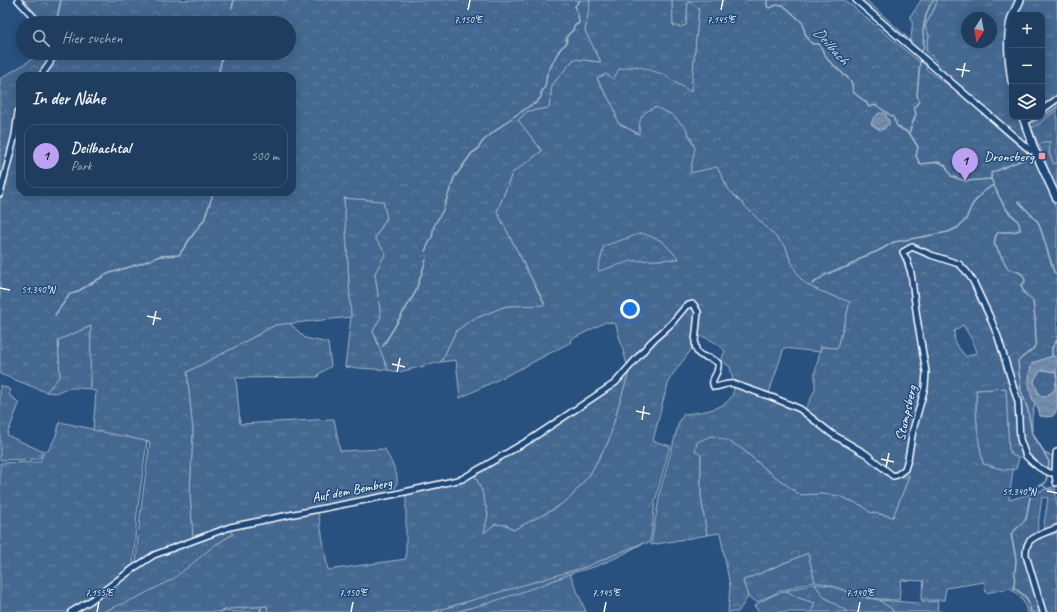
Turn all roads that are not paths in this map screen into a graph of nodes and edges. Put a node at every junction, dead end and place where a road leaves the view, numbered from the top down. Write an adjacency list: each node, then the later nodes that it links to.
1 (18, 0): 5 (street)
2 (856, 0): 12 (street)
3 (1020, 0): 4 (main road)
4 (1014, 12)
5 (33, 16)
6 (51, 60): 7 (street)
7 (44, 72)
8 (1057, 99): 9 (street)
9 (1045, 108)
10 (1024, 120): 12 (main road)
11 (16, 127): 13 (street)
12 (1034, 150): 14 (main road)
13 (0, 194)
14 (1057, 199)
15 (627, 370): 17 (street, Stumpsberg); 20 (street, Auf dem Bemberg)
16 (1057, 453): 17 (main road)
17 (1053, 473): 18 (main road)
18 (1057, 482)
19 (1057, 528): 21 (street)
20 (71, 612)
21 (1043, 612)

